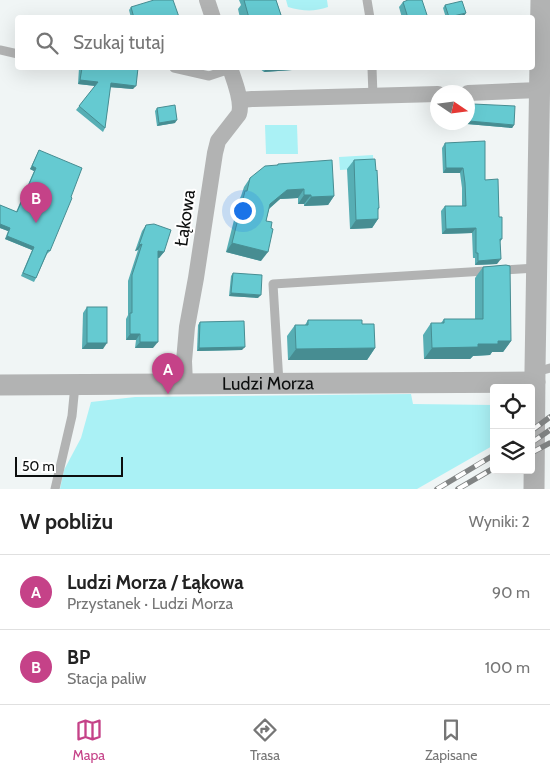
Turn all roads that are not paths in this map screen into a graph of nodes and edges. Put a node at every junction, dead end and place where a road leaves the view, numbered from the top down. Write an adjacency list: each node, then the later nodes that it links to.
1 (207, 0): 4 (street)
2 (368, 0): 5 (lane)
3 (541, 0): 12 (street)
4 (212, 15)
5 (370, 15)
6 (0, 50): 7 (lane)
7 (15, 53)
8 (183, 70): 9 (lane)
9 (225, 70)
10 (231, 70): 16 (street)
11 (372, 70): 15 (lane)
12 (539, 90): 13 (street); 17 (street)
13 (475, 93)
14 (430, 94): 15 (street)
15 (373, 96): 16 (street)
16 (240, 100): 20 (street, Łąkowa)
17 (544, 123): 18 (street)
18 (536, 268): 19 (street); 21 (lane)
19 (540, 373): 21 (street, Ludzi Morza); 25 (street)
20 (185, 383): 21 (street, Ludzi Morza); 23 (street, Ludzi Morza)
21 (279, 383)
22 (0, 385): 23 (street, Ludzi Morza)
23 (75, 385): 24 (lane)
24 (55, 489)
25 (534, 489)

